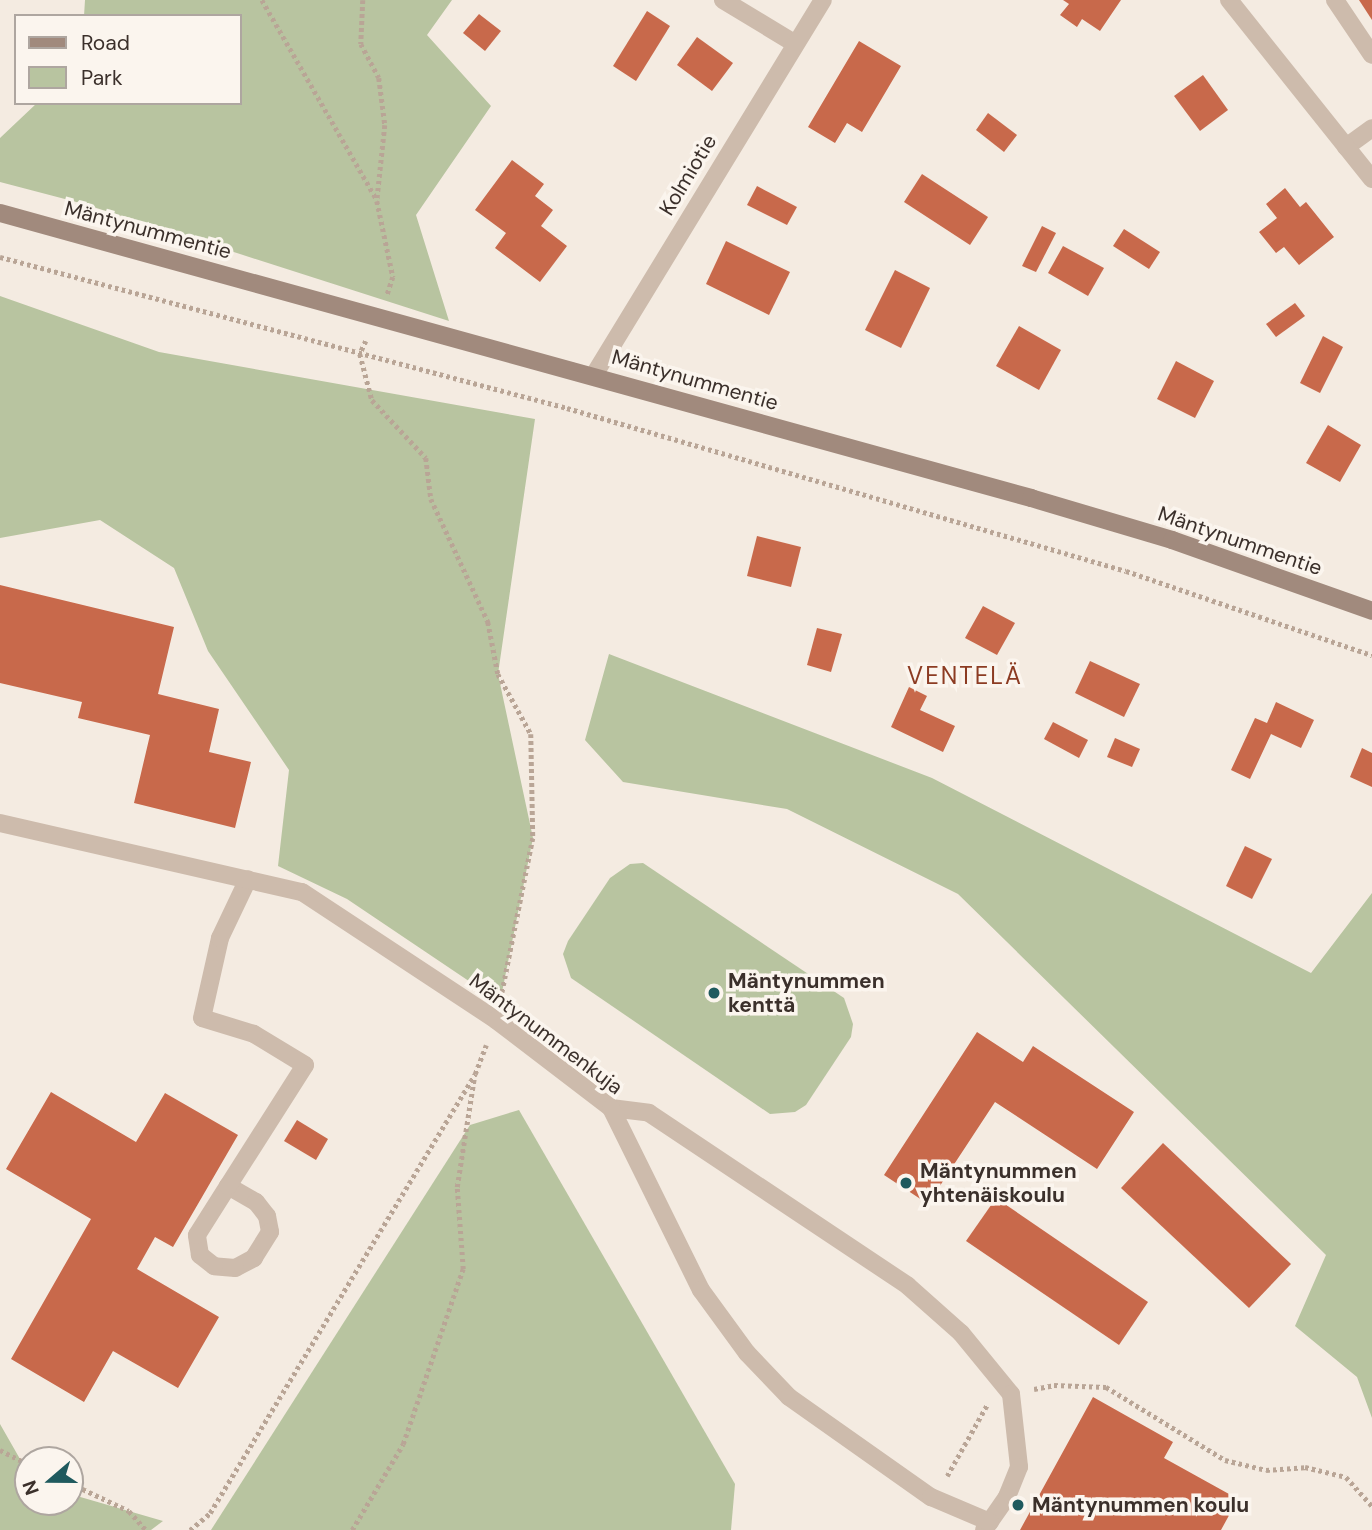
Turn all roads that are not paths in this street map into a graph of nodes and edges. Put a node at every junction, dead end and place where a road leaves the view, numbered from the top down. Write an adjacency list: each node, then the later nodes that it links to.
1 (723, 0): 5 (street)
2 (823, 0): 5 (street, Kolmiotie)
3 (1335, 0): 6 (street)
4 (1232, 1): 8 (street)
5 (794, 43): 11 (street, Kolmiotie)
6 (1372, 55)
7 (1372, 128): 8 (street)
8 (1346, 147): 9 (street)
9 (1372, 179)
10 (0, 213): 11 (street, Mäntynummentie)
11 (594, 375): 12 (street, Mäntynummentie)
12 (1372, 611)
13 (0, 822): 14 (street, Mäntynummenkuja)
14 (248, 879): 15 (street, Mäntynummenkuja); 16 (street)
15 (611, 1108): 17 (street, Mäntynummenkuja); 17 (street)
16 (228, 1186): 16 (street)
17 (987, 1526)

